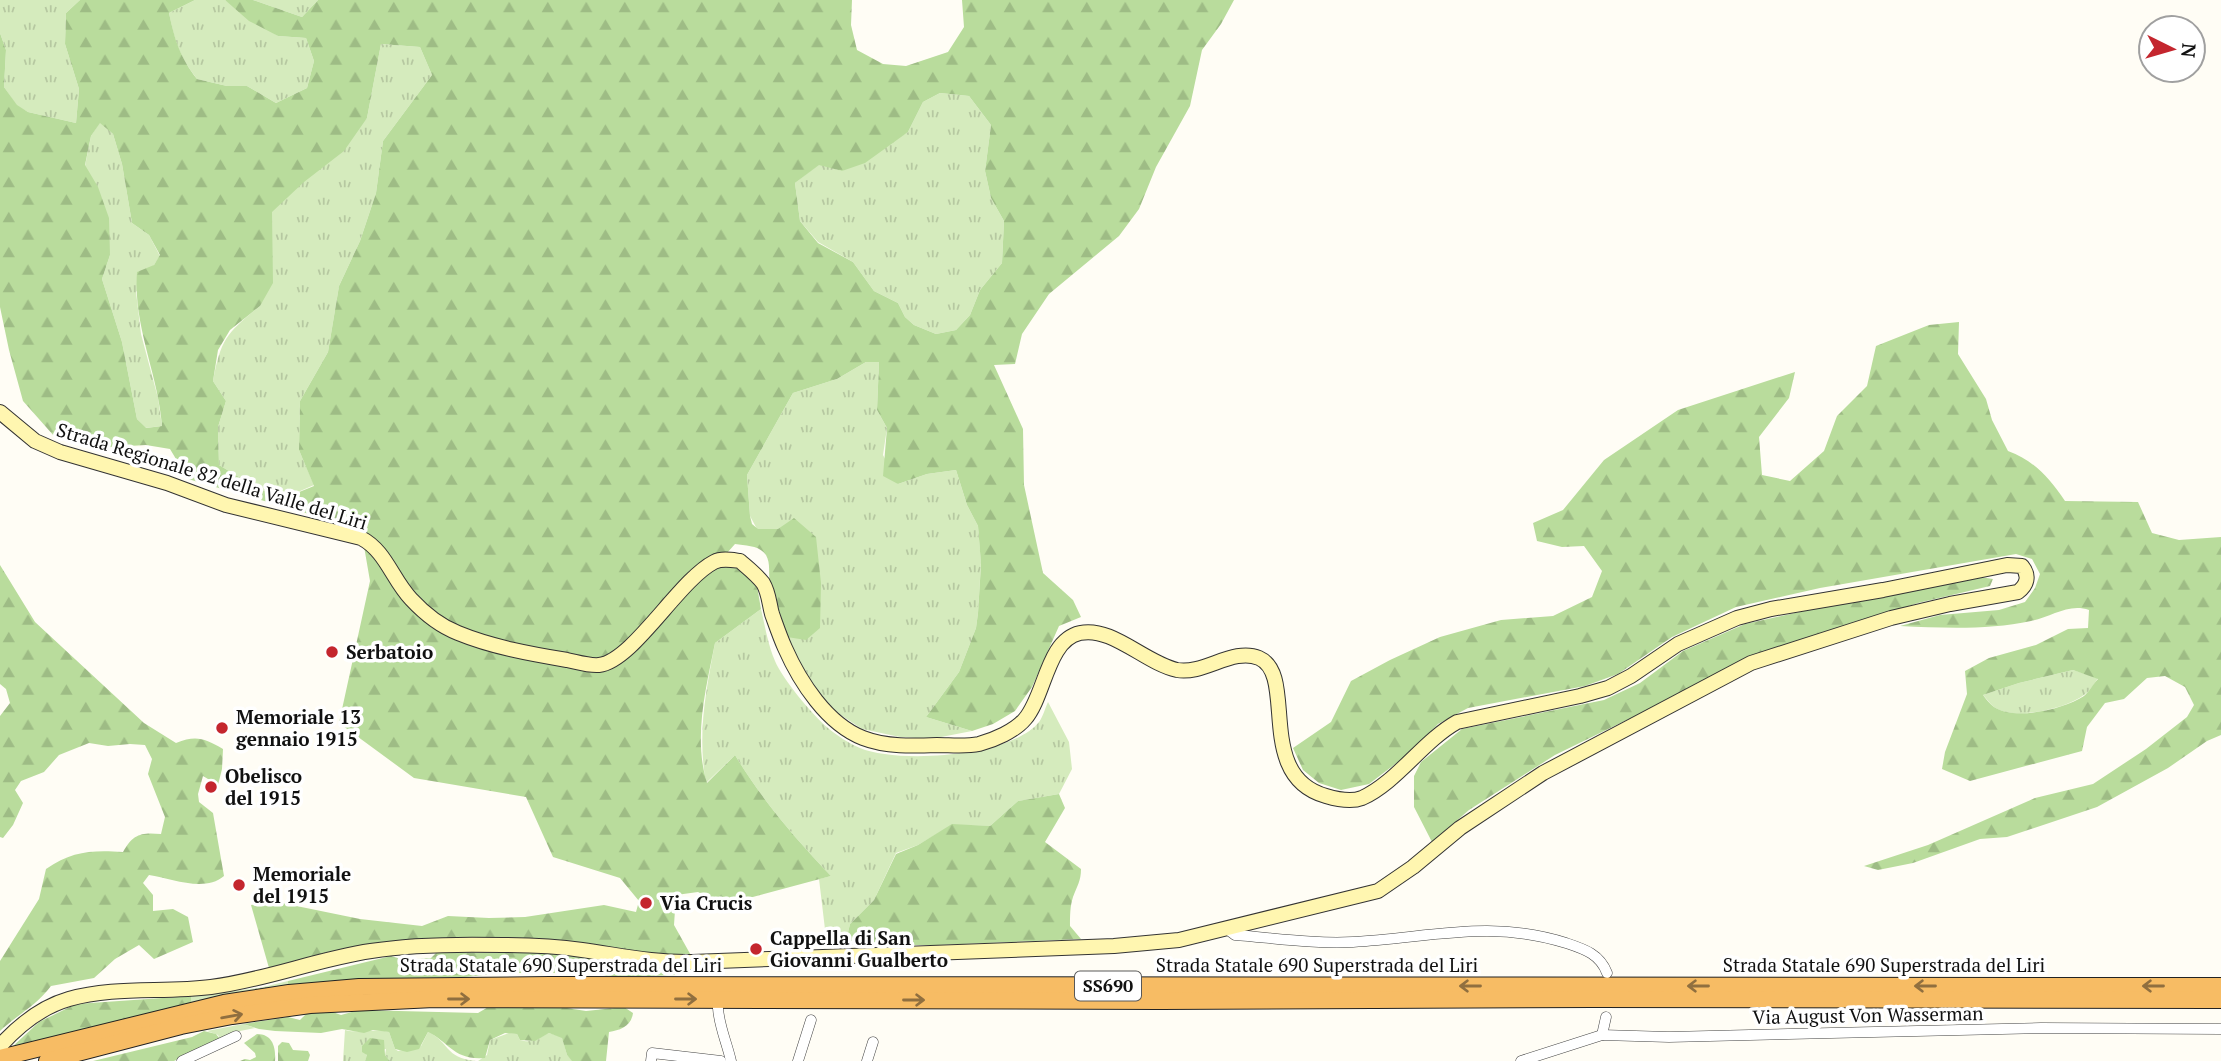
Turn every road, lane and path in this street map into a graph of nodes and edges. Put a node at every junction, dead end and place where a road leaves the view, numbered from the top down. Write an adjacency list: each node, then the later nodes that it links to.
1 (0, 412): 2 (main road, Strada Regionale 82 della Valle del Liri)
2 (1227, 929): 3 (street); 13 (main road, Strada Regionale 82 della Valle del Liri)
3 (1606, 974)
4 (2221, 986): 13 (highway, Strada Statale 690 Superstrada del Liri / SS690, one-way to 13)
5 (2221, 1000): 14 (highway, Strada Statale 690 Superstrada del Liri / SS690, one-way to 5)
6 (718, 1008): 17 (street)
7 (1606, 1017): 10 (street)
8 (811, 1020): 18 (street)
9 (2221, 1029): 10 (street, Via August Von Wasserman)
10 (1602, 1035): 20 (street, Via August Von Wasserman)
11 (236, 1036): 15 (street)
12 (873, 1042): 19 (street)
13 (1, 1054)
14 (47, 1061)
15 (182, 1061)
16 (652, 1061): 17 (street)
17 (726, 1061)
18 (798, 1061)
19 (867, 1061)
20 (1521, 1061)

